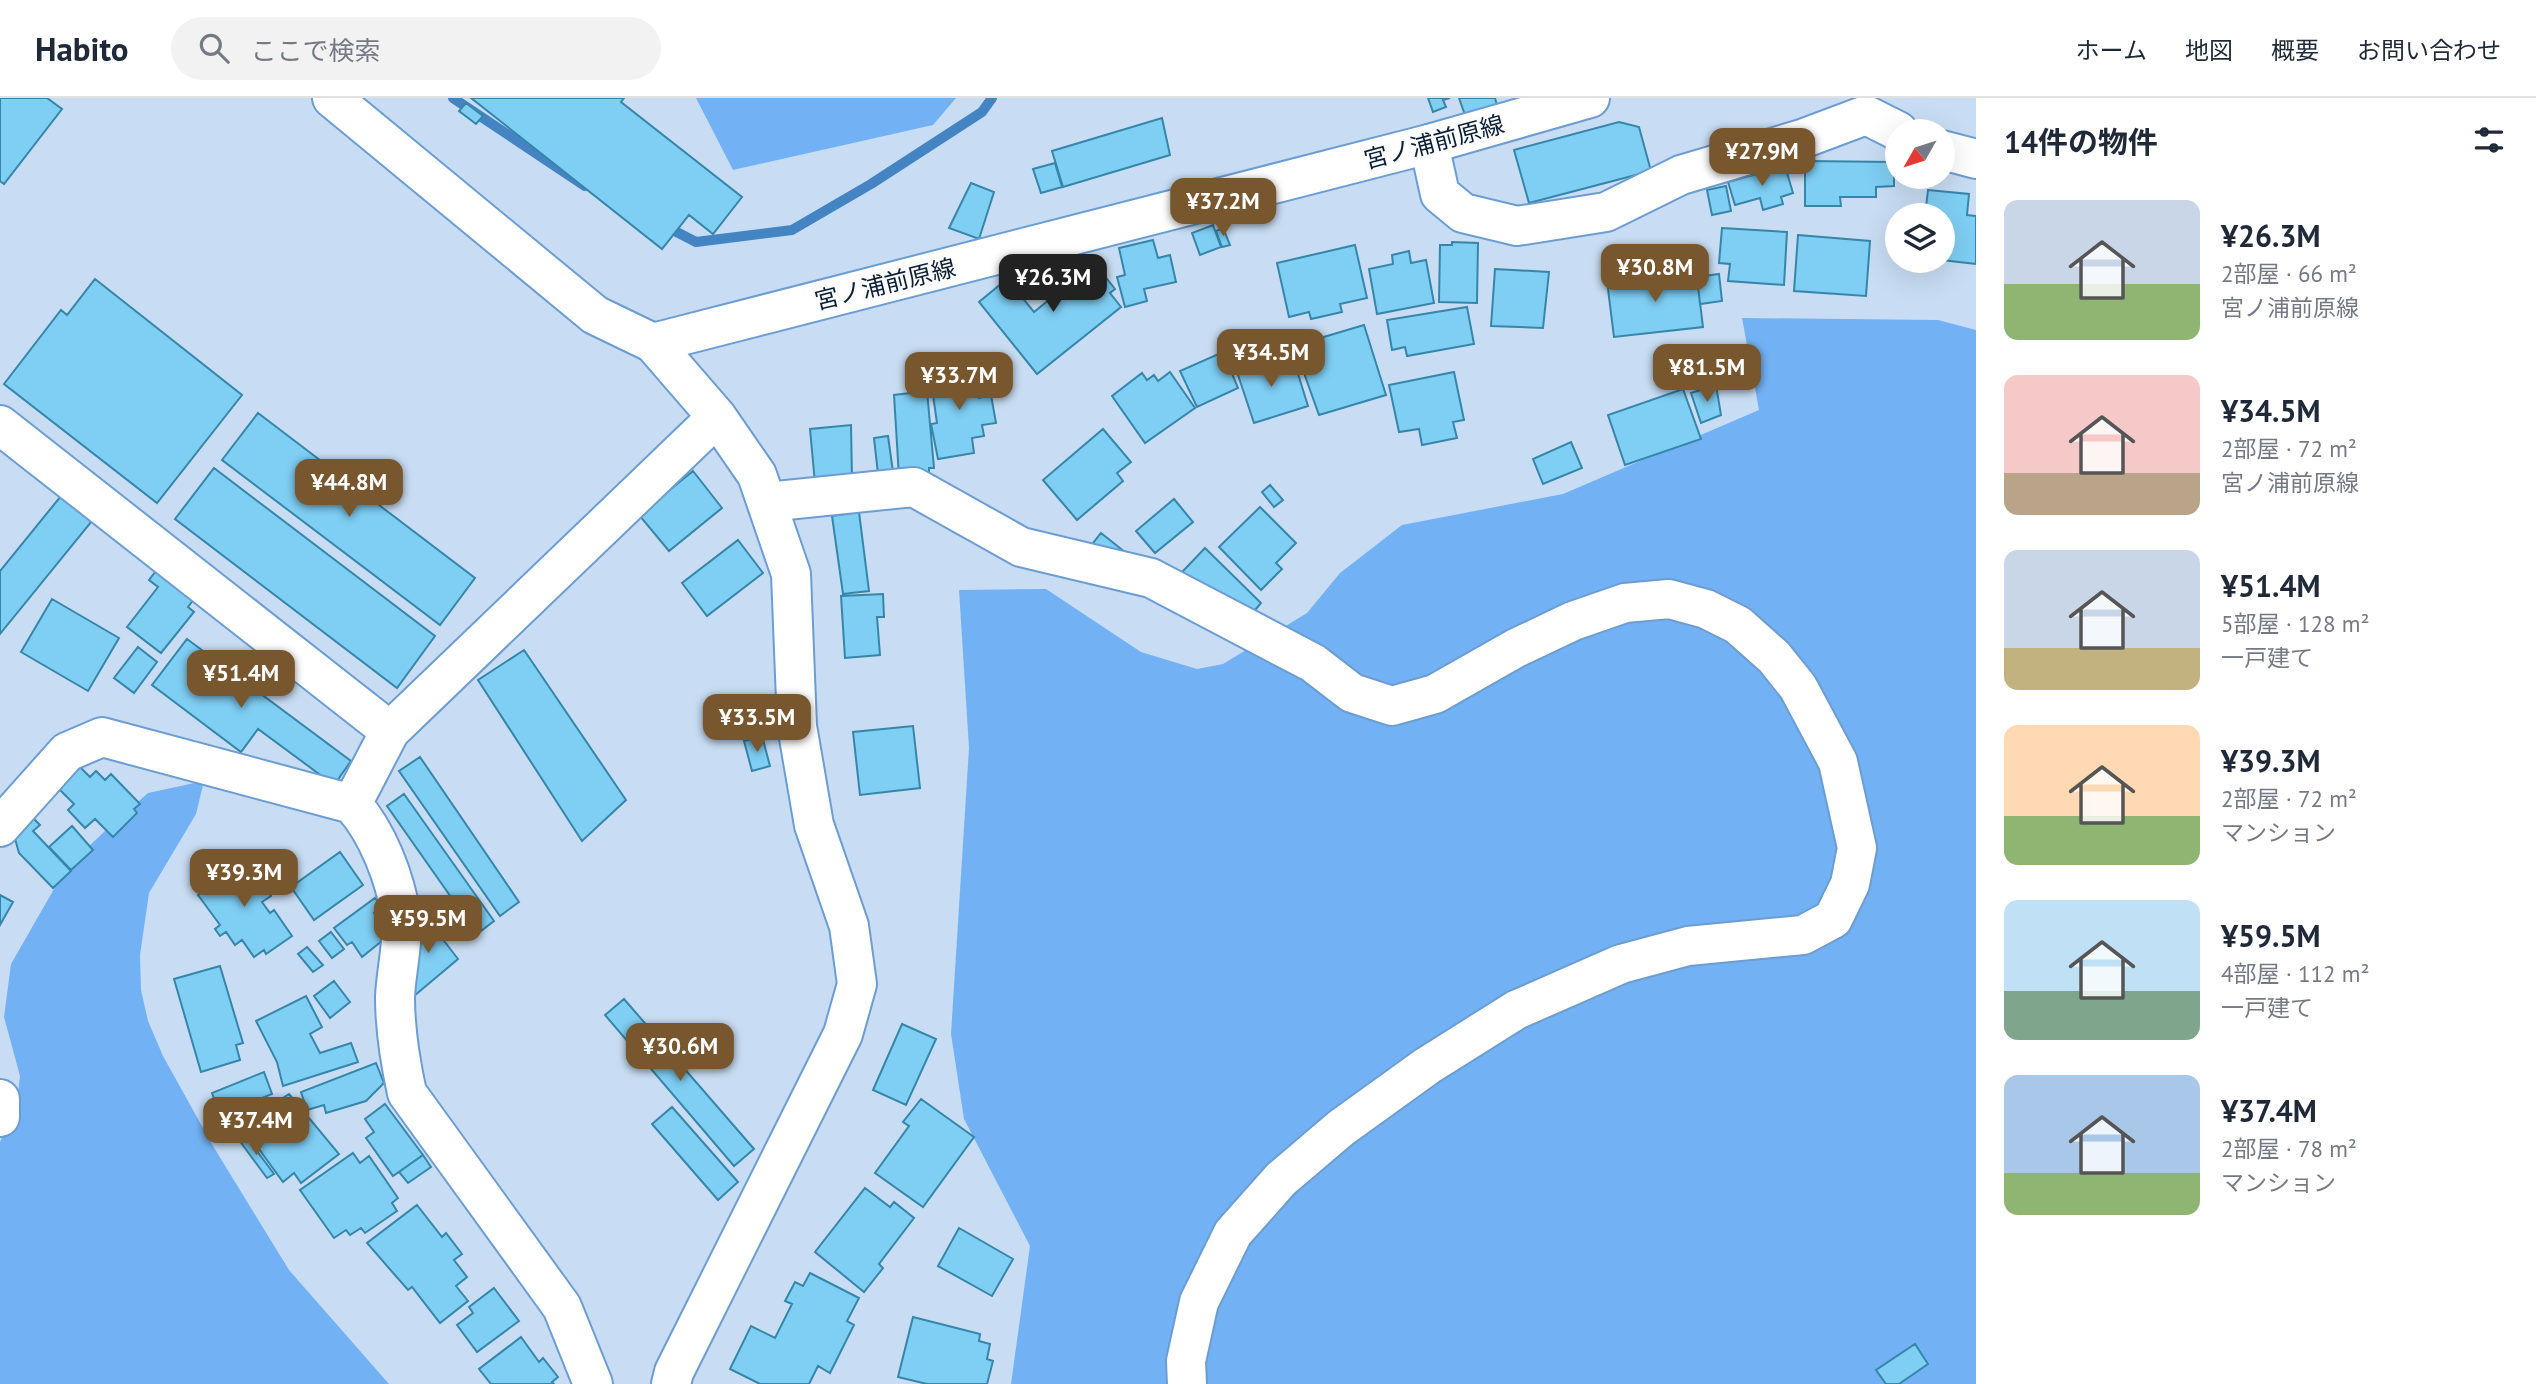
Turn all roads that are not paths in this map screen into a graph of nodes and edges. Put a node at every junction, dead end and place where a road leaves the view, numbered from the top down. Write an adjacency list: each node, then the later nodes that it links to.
1 (1590, 98): 4 (street, 宮ノ浦前原線)
2 (342, 102): 7 (street)
3 (1885, 124): 4 (street)
4 (1429, 144): 7 (street, 宮ノ浦前原線)
5 (1955, 153): 6 (street)
6 (1976, 159)
7 (653, 343): 8 (street)
8 (716, 417): 10 (street); 11 (street)
9 (0, 425): 11 (street)
10 (767, 502): 17 (street); 18 (street)
11 (390, 731): 12 (street)
12 (352, 804): 13 (street); 16 (street)
13 (0, 827)
14 (0, 1099): 15 (street)
15 (0, 1117)
16 (593, 1384)
17 (671, 1384)
18 (1188, 1384)

